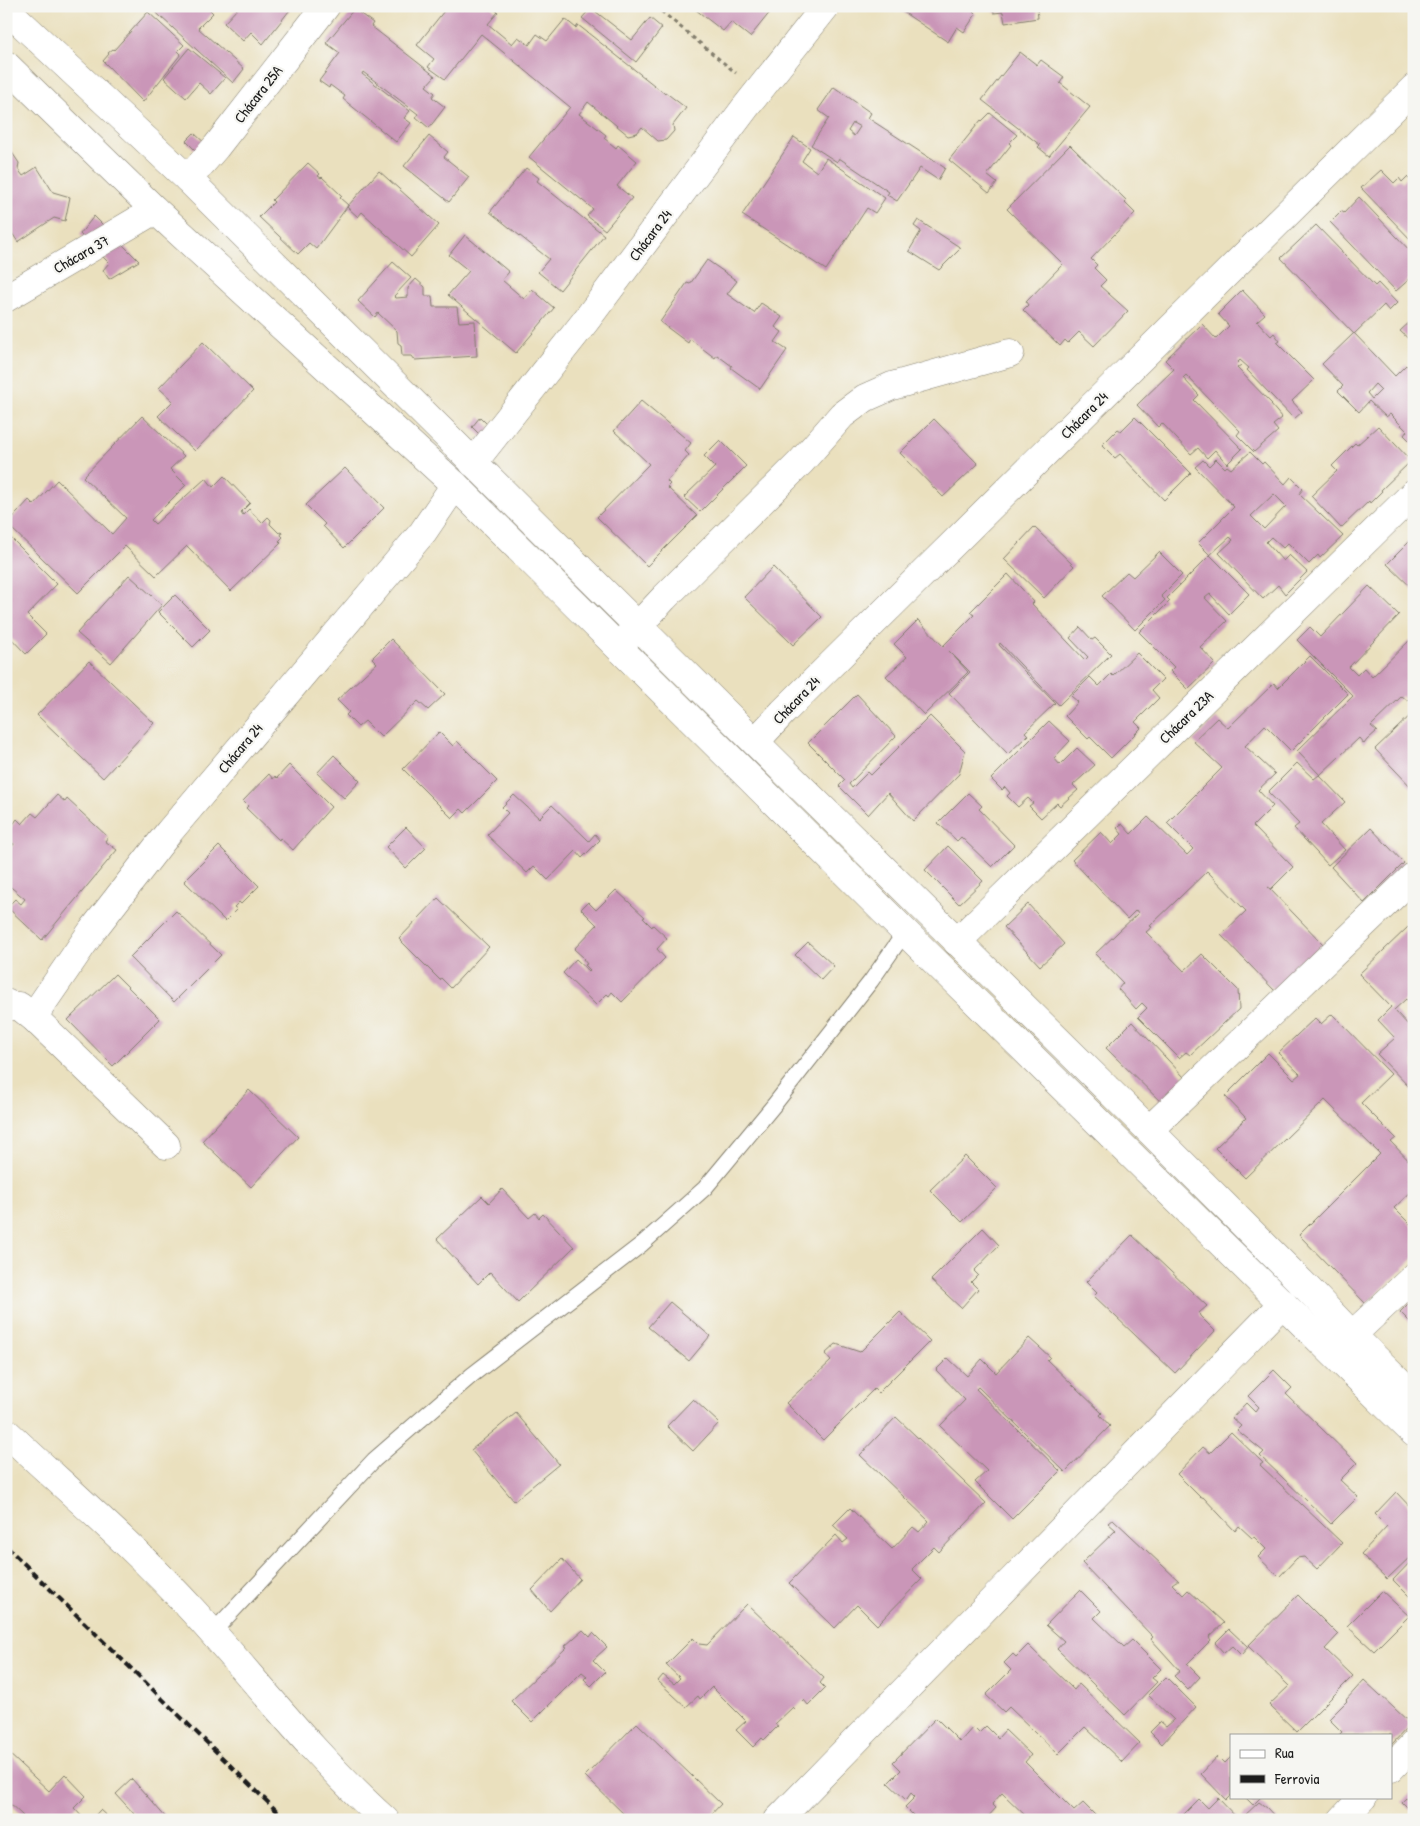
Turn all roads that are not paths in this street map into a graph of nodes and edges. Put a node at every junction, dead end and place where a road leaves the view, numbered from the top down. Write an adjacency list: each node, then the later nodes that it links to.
1 (326, 6): 6 (street, Chácara 25A)
2 (826, 6): 10 (street, Chácara 24)
3 (6, 9): 6 (street)
4 (6, 65): 7 (street)
5 (1414, 88): 15 (street, Chácara 24)
6 (188, 179): 10 (street)
7 (155, 210): 8 (street, Chácara 37); 11 (street)
8 (6, 298)
9 (1010, 352): 13 (street)
10 (473, 462): 13 (street)
11 (455, 485): 14 (street); 20 (street, Chácara 24)
12 (1414, 493): 18 (street, Chácara 23A)
13 (638, 626): 14 (street); 15 (street)
14 (618, 646): 17 (street)
15 (755, 742): 18 (street)
16 (1414, 876): 21 (street)
17 (905, 932): 24 (street); 29 (lane)
18 (957, 942): 21 (street)
19 (6, 1003): 20 (street)
20 (33, 1017): 22 (street)
21 (1149, 1130): 25 (street)
22 (166, 1145)
23 (1414, 1277): 25 (street)
24 (1282, 1303): 28 (street); 34 (street)
25 (1352, 1335): 26 (street)
26 (1414, 1396)
27 (6, 1432): 29 (street)
28 (1414, 1433)
29 (212, 1633): 33 (street)
30 (1414, 1744): 31 (street)
31 (1392, 1767)
32 (1363, 1798): 35 (street)
33 (385, 1820)
34 (778, 1820)
35 (1342, 1820)

